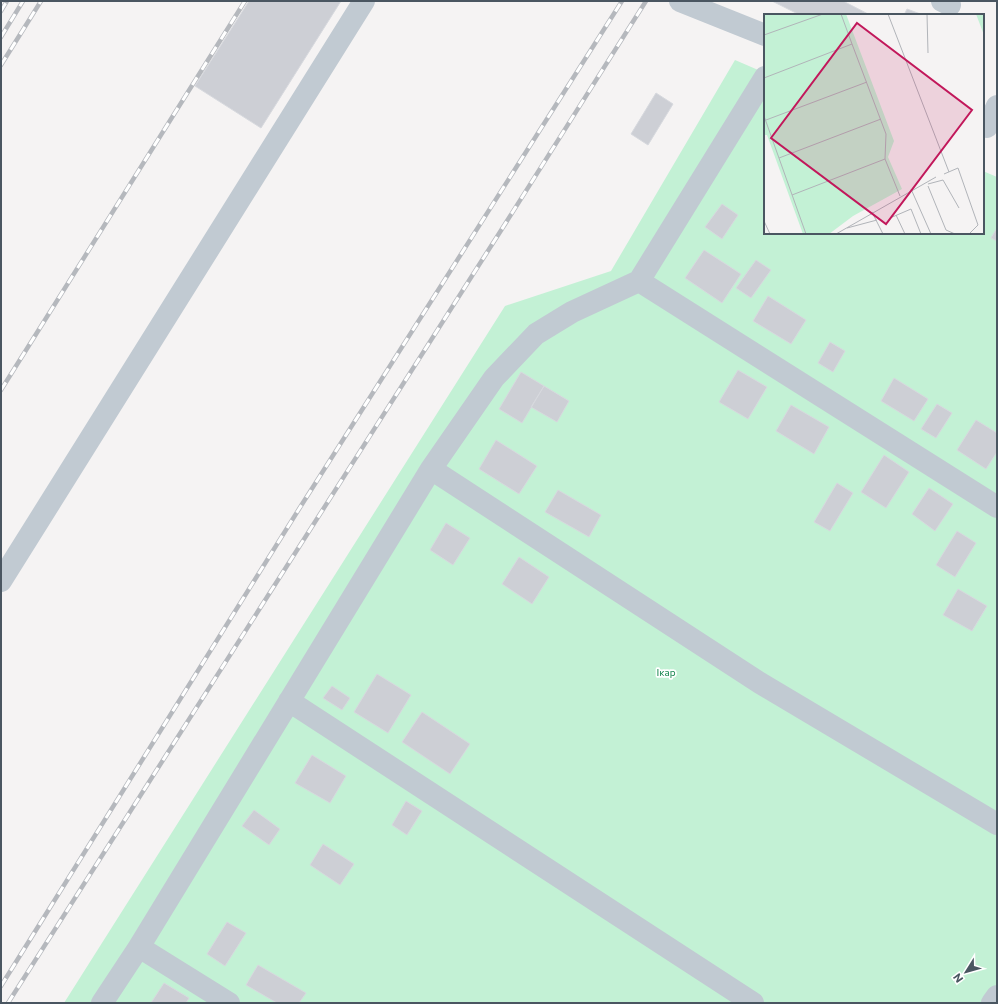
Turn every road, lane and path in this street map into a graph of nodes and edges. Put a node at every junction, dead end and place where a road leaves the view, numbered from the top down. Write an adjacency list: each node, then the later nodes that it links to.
1 (364, 1): 10 (street)
2 (691, 3): 3 (street)
3 (764, 35)
4 (764, 78): 7 (street)
5 (997, 106): 6 (street)
6 (989, 128)
7 (639, 281): 8 (street); 9 (street)
8 (431, 469): 11 (street); 12 (street)
9 (997, 507)
10 (1, 581)
11 (289, 701): 13 (street); 17 (street)
12 (997, 824)
13 (139, 947): 15 (street); 16 (street)
14 (997, 996): 18 (street)
15 (102, 1003)
16 (229, 1003)
17 (753, 1003)
18 (992, 1003)

